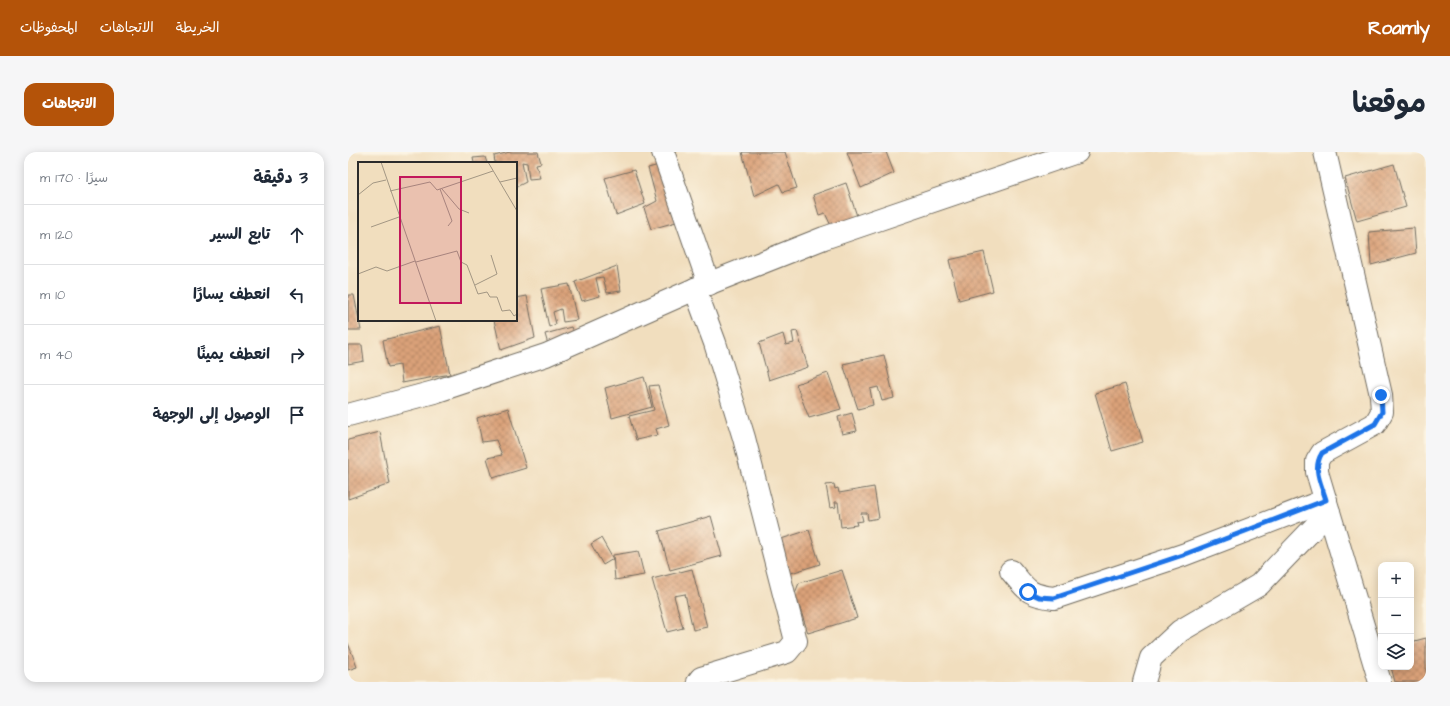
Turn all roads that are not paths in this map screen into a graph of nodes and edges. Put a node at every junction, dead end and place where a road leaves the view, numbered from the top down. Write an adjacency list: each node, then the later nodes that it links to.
1 (663, 152): 4 (street)
2 (1077, 152): 4 (street)
3 (1326, 152): 6 (street)
4 (702, 286): 5 (street); 8 (street)
5 (348, 415)
6 (1327, 506): 7 (street); 9 (street); 10 (street)
7 (1011, 571)
8 (698, 682)
9 (1144, 682)
10 (1380, 682)

